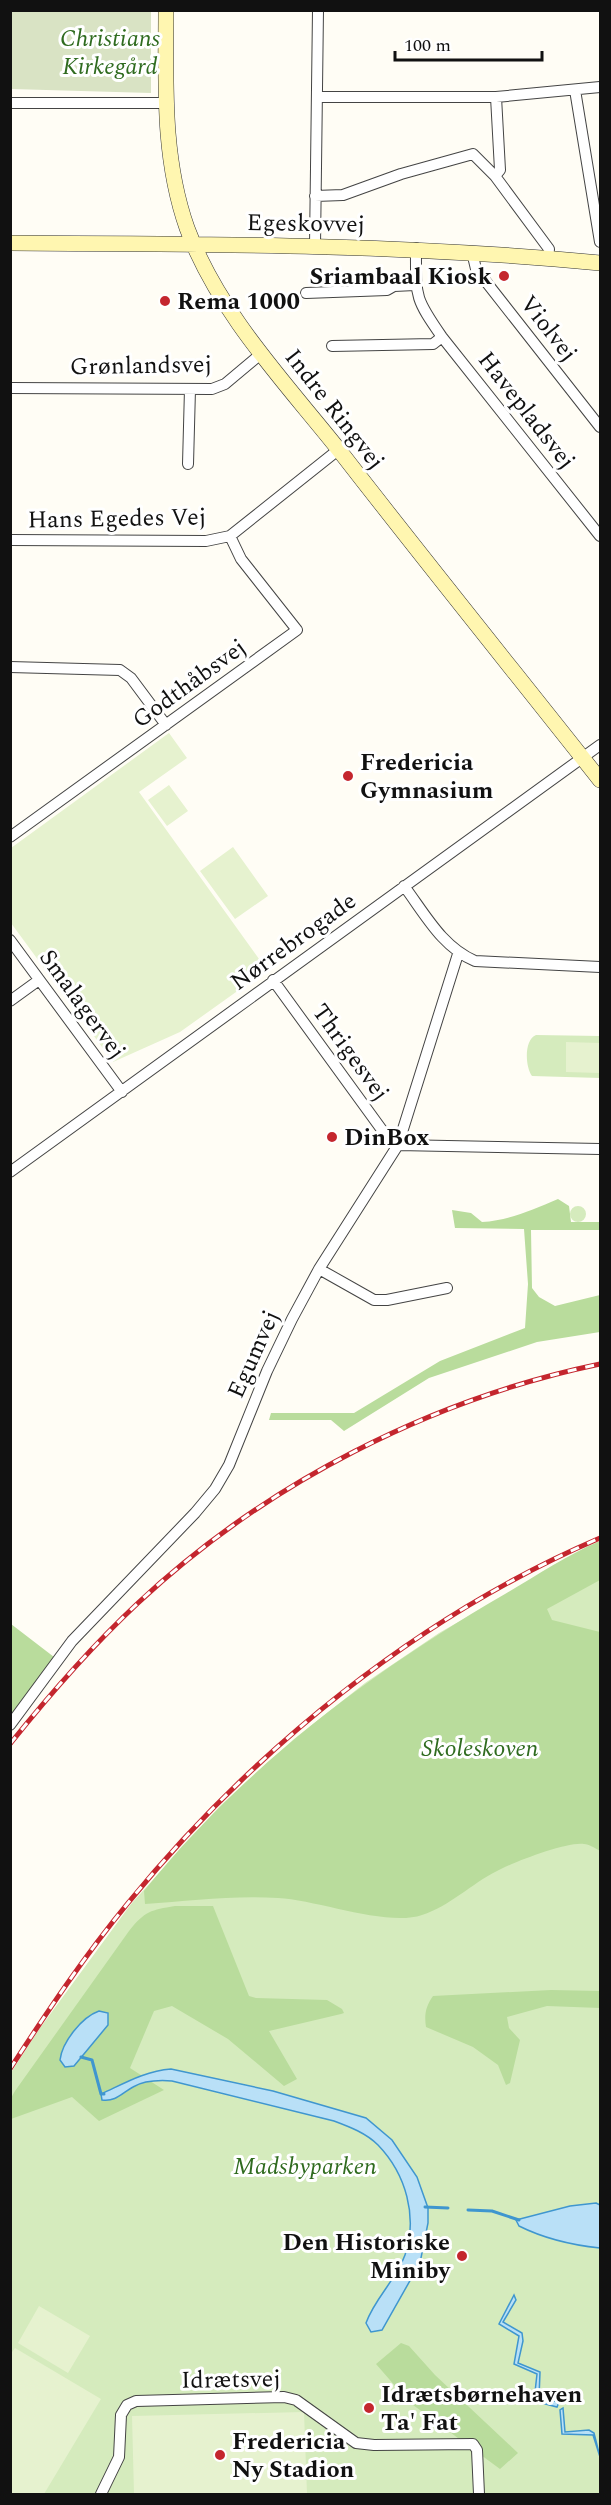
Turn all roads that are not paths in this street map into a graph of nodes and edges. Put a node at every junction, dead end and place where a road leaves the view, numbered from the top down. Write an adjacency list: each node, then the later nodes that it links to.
1 (166, 10): 8 (street, Indre Ringvej)
2 (318, 10): 5 (street)
3 (600, 87): 4 (street)
4 (575, 90): 6 (street); 11 (street)
5 (317, 97): 6 (street); 10 (street)
6 (496, 97): 9 (street)
7 (10, 103): 8 (street)
8 (165, 103): 13 (street, Indre Ringvej)
9 (495, 176): 10 (street); 17 (street)
10 (315, 196): 14 (street)
11 (600, 242)
12 (10, 243): 13 (street, Egeskovvej)
13 (194, 244): 14 (street, Egeskovvej); 23 (street, Indre Ringvej)
14 (315, 245): 15 (street, Egeskovvej)
15 (416, 248): 16 (street, Egeskovvej); 19 (street, Havepladsvej)
16 (472, 252): 17 (street, Egeskovvej); 26 (street, Violvej)
17 (548, 258): 18 (street, Egeskovvej)
18 (600, 263)
19 (415, 285): 20 (street); 21 (street, Havepladsvej)
20 (306, 293)
21 (442, 337): 22 (street); 30 (street, Havepladsvej)
22 (332, 345)
23 (262, 353): 25 (street, Grønlandsvej); 27 (street, Indre Ringvej)
24 (10, 388): 25 (street, Grønlandsvej)
25 (190, 389): 28 (street)
26 (600, 427)
27 (338, 450): 29 (street, Hans Egedes Vej); 35 (street, Indre Ringvej)
28 (188, 464)
29 (230, 536): 31 (street, Hans Egedes Vej); 33 (street, Godthåbsvej)
30 (600, 536)
31 (10, 540)
32 (10, 667): 33 (street)
33 (166, 725): 37 (street, Godthåbsvej)
34 (600, 745): 35 (street, Nørrebrogade)
35 (582, 758): 36 (street, Indre Ringvej); 38 (street, Nørrebrogade)
36 (600, 780)
37 (10, 837)
38 (404, 886): 40 (street); 43 (street, Nørrebrogade)
39 (10, 940): 42 (street, Smalagervej)
40 (458, 954): 41 (street); 46 (street, Egumvej)
41 (600, 967)
42 (39, 980): 44 (street); 45 (street, Smalagervej)
43 (273, 980): 45 (street, Nørrebrogade); 46 (street, Thrigesvej)
44 (10, 1001)
45 (122, 1092): 48 (street, Nørrebrogade)
46 (398, 1145): 47 (street); 49 (street, Egumvej)
47 (600, 1149)
48 (10, 1172)
49 (319, 1269): 50 (street); 51 (street, Egumvej)
50 (447, 1288)
51 (10, 1725)
52 (101, 2494): 53 (street, Idrætsvej)
53 (478, 2494)

